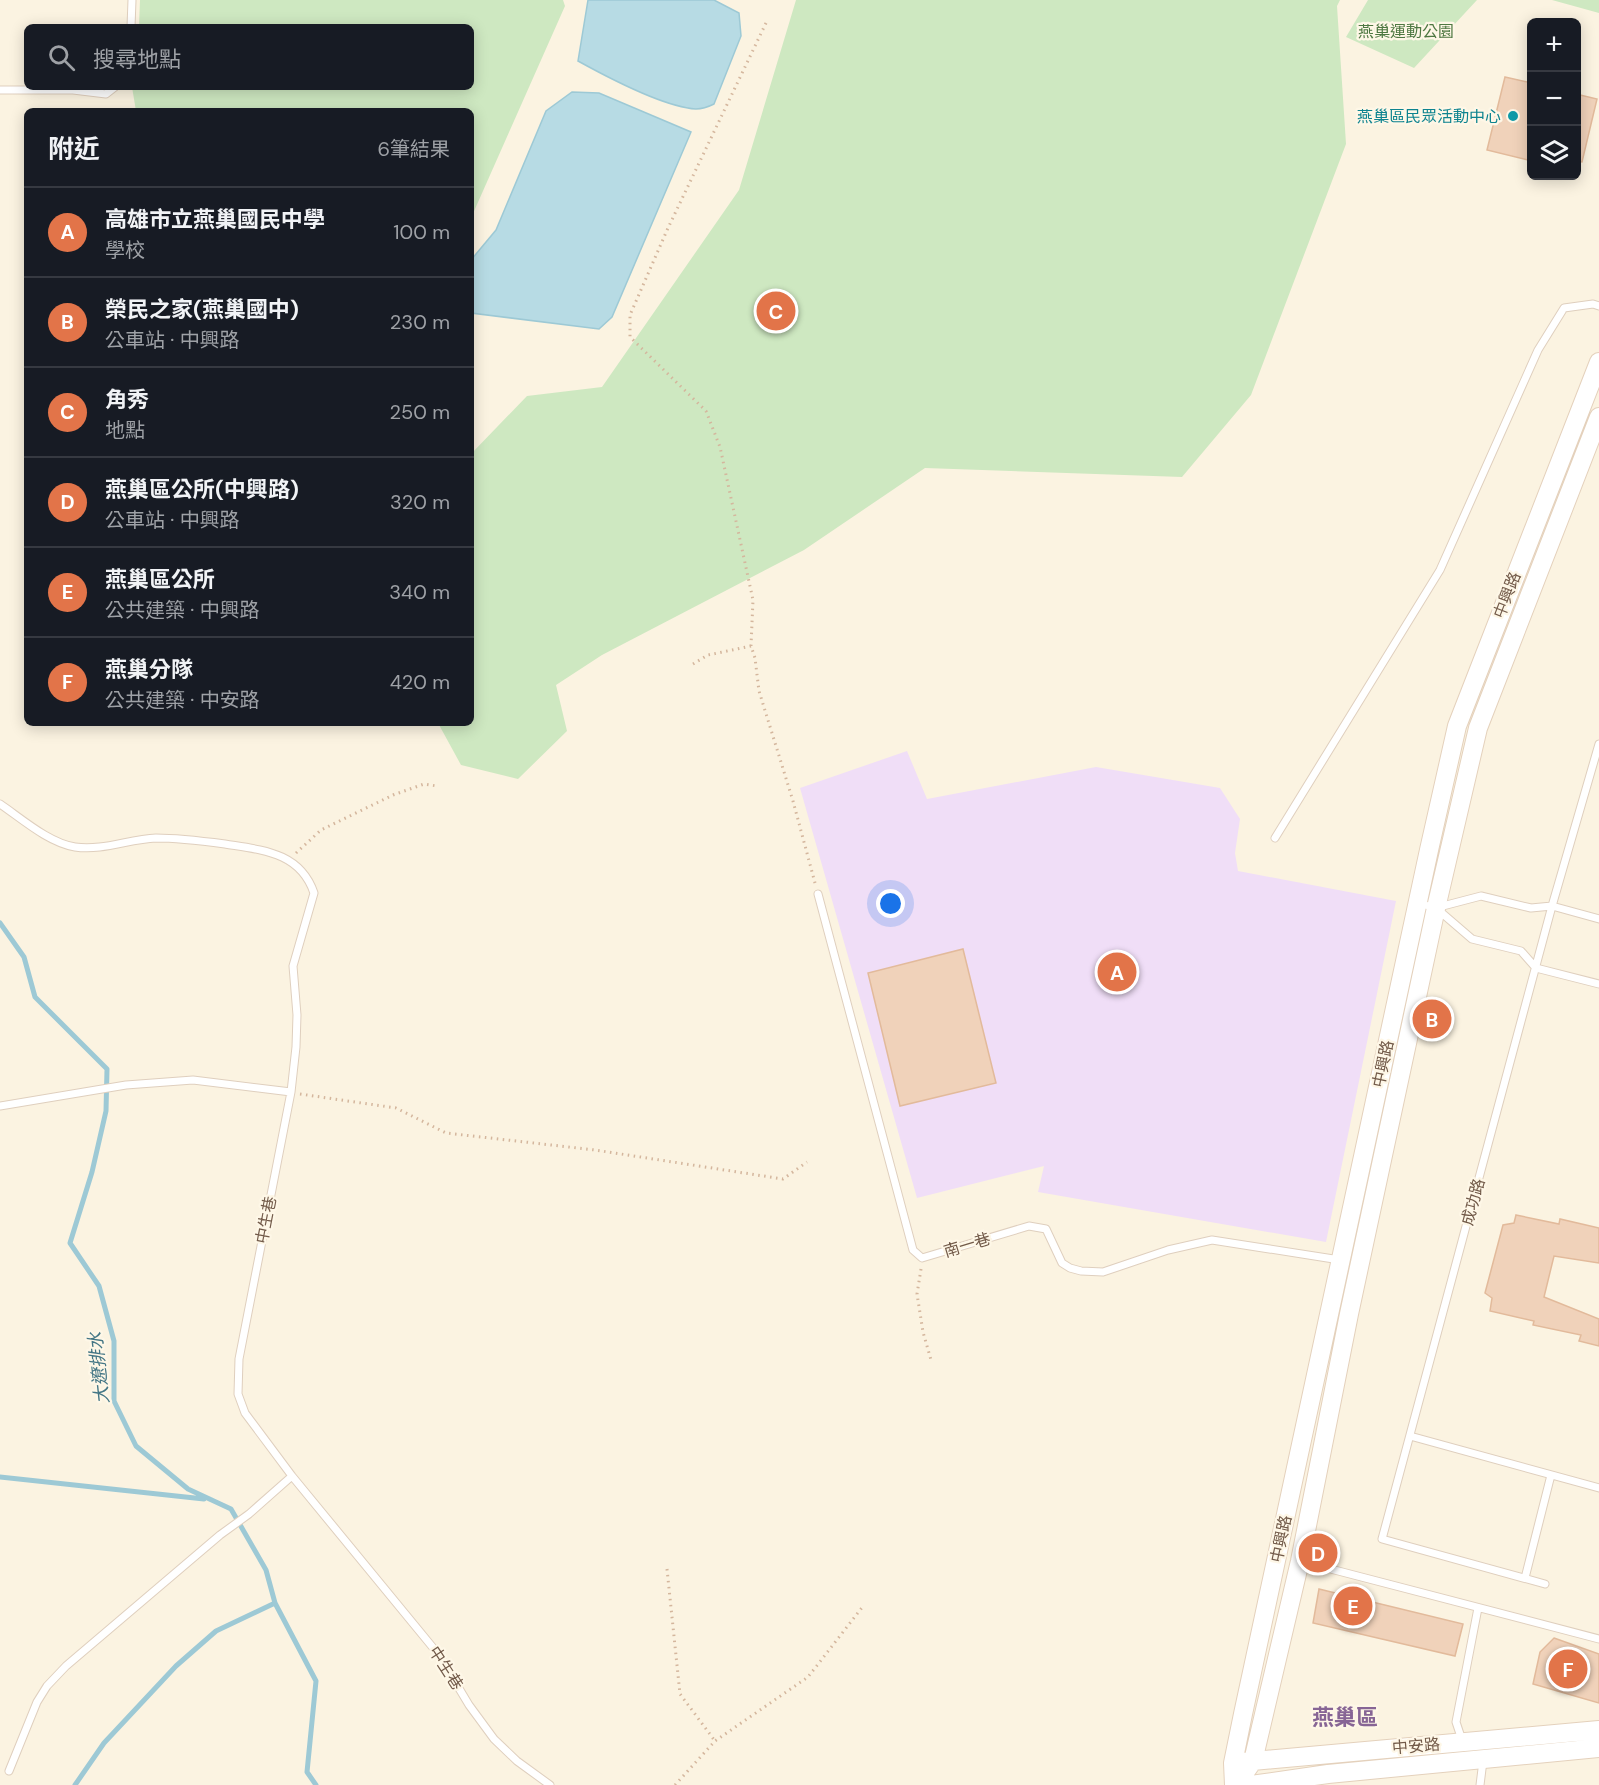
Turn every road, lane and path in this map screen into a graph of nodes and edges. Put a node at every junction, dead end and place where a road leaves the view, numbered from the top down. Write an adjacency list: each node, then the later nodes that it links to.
1 (132, 0): 3 (lane)
2 (766, 23): 13 (path)
3 (131, 24)
4 (0, 90): 6 (lane)
5 (24, 90): 8 (lane)
6 (24, 90)
7 (73, 90): 9 (lane)
8 (73, 90)
9 (111, 90)
10 (1599, 306): 18 (lane)
11 (1599, 362): 21 (main road, 中興路)
12 (1599, 417): 23 (main road, 中興路)
13 (751, 646): 14 (path); 20 (path)
14 (693, 664)
15 (1599, 744): 22 (lane, 成功路)
16 (437, 786): 19 (path)
17 (0, 804): 19 (lane, 中生巷)
18 (1275, 838)
19 (288, 860): 27 (lane, 中生巷)
20 (818, 894): 30 (lane, 南一巷)
21 (1418, 903): 23 (lane); 31 (main road, 中興路)
22 (1552, 906): 23 (lane); 24 (lane); 25 (lane, 成功路)
23 (1436, 908): 25 (lane); 32 (main road, 中興路)
24 (1599, 919)
25 (1536, 968): 26 (lane); 34 (lane, 成功路)
26 (1599, 984)
27 (291, 1092): 28 (lane); 29 (path); 36 (lane, 中生巷)
28 (0, 1106)
29 (807, 1162)
30 (922, 1258): 31 (lane, 南一巷); 33 (path)
31 (1341, 1261): 32 (lane, 南一巷); 52 (main road, 中興路)
32 (1360, 1264): 38 (main road, 中興路)
33 (931, 1360)
34 (1410, 1436): 35 (lane); 40 (lane, 成功路)
35 (1551, 1475): 37 (lane); 40 (lane)
36 (292, 1476): 53 (lane); 54 (lane, 中生巷)
37 (1599, 1488)
38 (1300, 1561): 43 (lane); 51 (main road, 中興路)
39 (667, 1569): 47 (path)
40 (1525, 1578): 41 (lane, 成功路)
41 (1545, 1584)
42 (864, 1605): 47 (path)
43 (1478, 1608): 44 (lane); 48 (lane)
44 (1599, 1639)
45 (1599, 1730): 46 (main road, 中安路)
46 (1484, 1740): 48 (main road, 中安路); 50 (lane)
47 (715, 1741): 55 (path)
48 (1463, 1742): 51 (main road, 中安路)
49 (1599, 1748): 50 (main road, 中安路)
50 (1483, 1760): 57 (main road, 中安路); 58 (lane)
51 (1253, 1761): 52 (main road, 中安路); 56 (main road, 中興路)
52 (1233, 1763): 56 (main road, 中興路)
53 (9, 1771)
54 (550, 1785)
55 (675, 1785)
56 (1235, 1785)
57 (1251, 1785)
58 (1480, 1785)

